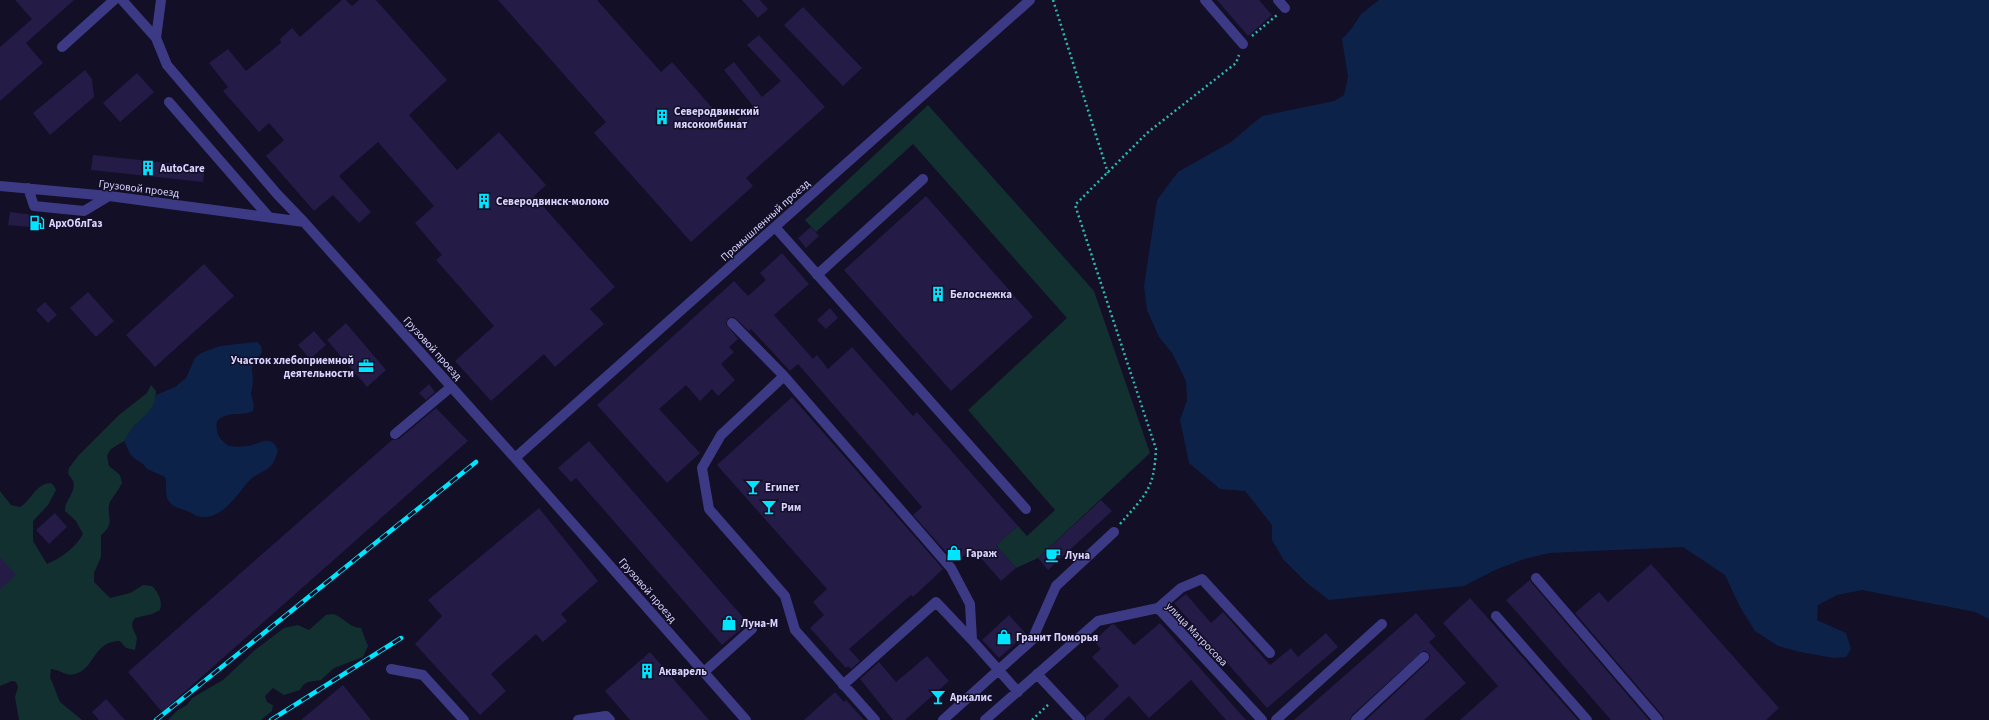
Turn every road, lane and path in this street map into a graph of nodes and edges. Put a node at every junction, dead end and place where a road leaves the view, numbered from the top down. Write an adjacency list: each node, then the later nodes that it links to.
1 (114, 0): 10 (street)
2 (122, 0): 8 (street)
3 (161, 0): 8 (street)
4 (1030, 0): 19 (street, Промышленный проезд)
5 (1053, 0): 12 (path)
6 (1205, 0): 9 (street)
7 (1282, 4): 9 (path)
8 (156, 38): 18 (street)
9 (1243, 44): 12 (path)
10 (62, 47)
11 (169, 102): 17 (street)
12 (1108, 173): 27 (path)
13 (923, 179): 20 (street)
14 (0, 186): 15 (street, Грузовой проезд)
15 (28, 188): 16 (street, Грузовой проезд); 16 (street)
16 (109, 196): 17 (street, Грузовой проезд)
17 (269, 217): 18 (street, Грузовой проезд)
18 (304, 222): 23 (street, Грузовой проезд)
19 (775, 227): 20 (street); 25 (street, Промышленный проезд)
20 (818, 275): 26 (street)
21 (732, 323): 22 (street)
22 (784, 376): 33 (street); 40 (street)
23 (451, 387): 24 (street); 25 (street, Грузовой проезд)
24 (395, 434)
25 (516, 458): 38 (street, Грузовой проезд)
26 (1026, 509)
27 (1114, 532): 37 (street)
28 (1536, 578): 56 (street)
29 (1158, 608): 34 (street); 39 (street, улица Матросова); 52 (street, улица Матросова)
30 (1496, 616): 55 (street)
31 (1382, 624): 53 (street)
32 (752, 629): 38 (street)
33 (972, 640): 37 (street); 40 (street)
34 (1270, 653)
35 (1424, 658): 54 (street)
36 (391, 669): 43 (street)
37 (998, 669): 41 (street); 48 (street)
38 (704, 672): 46 (street, Грузовой проезд)
39 (1037, 674): 41 (street); 42 (street)
40 (843, 685): 47 (street)
41 (1018, 692): 49 (street)
42 (1058, 696): 50 (path); 51 (street)
43 (464, 720)
44 (578, 720): 45 (street)
45 (610, 720)
46 (746, 720)
47 (875, 720)
48 (943, 720)
49 (986, 720)
50 (1032, 720)
51 (1080, 720)
52 (1262, 720)
53 (1276, 720)
54 (1356, 720)
55 (1587, 720)
56 (1658, 720)

